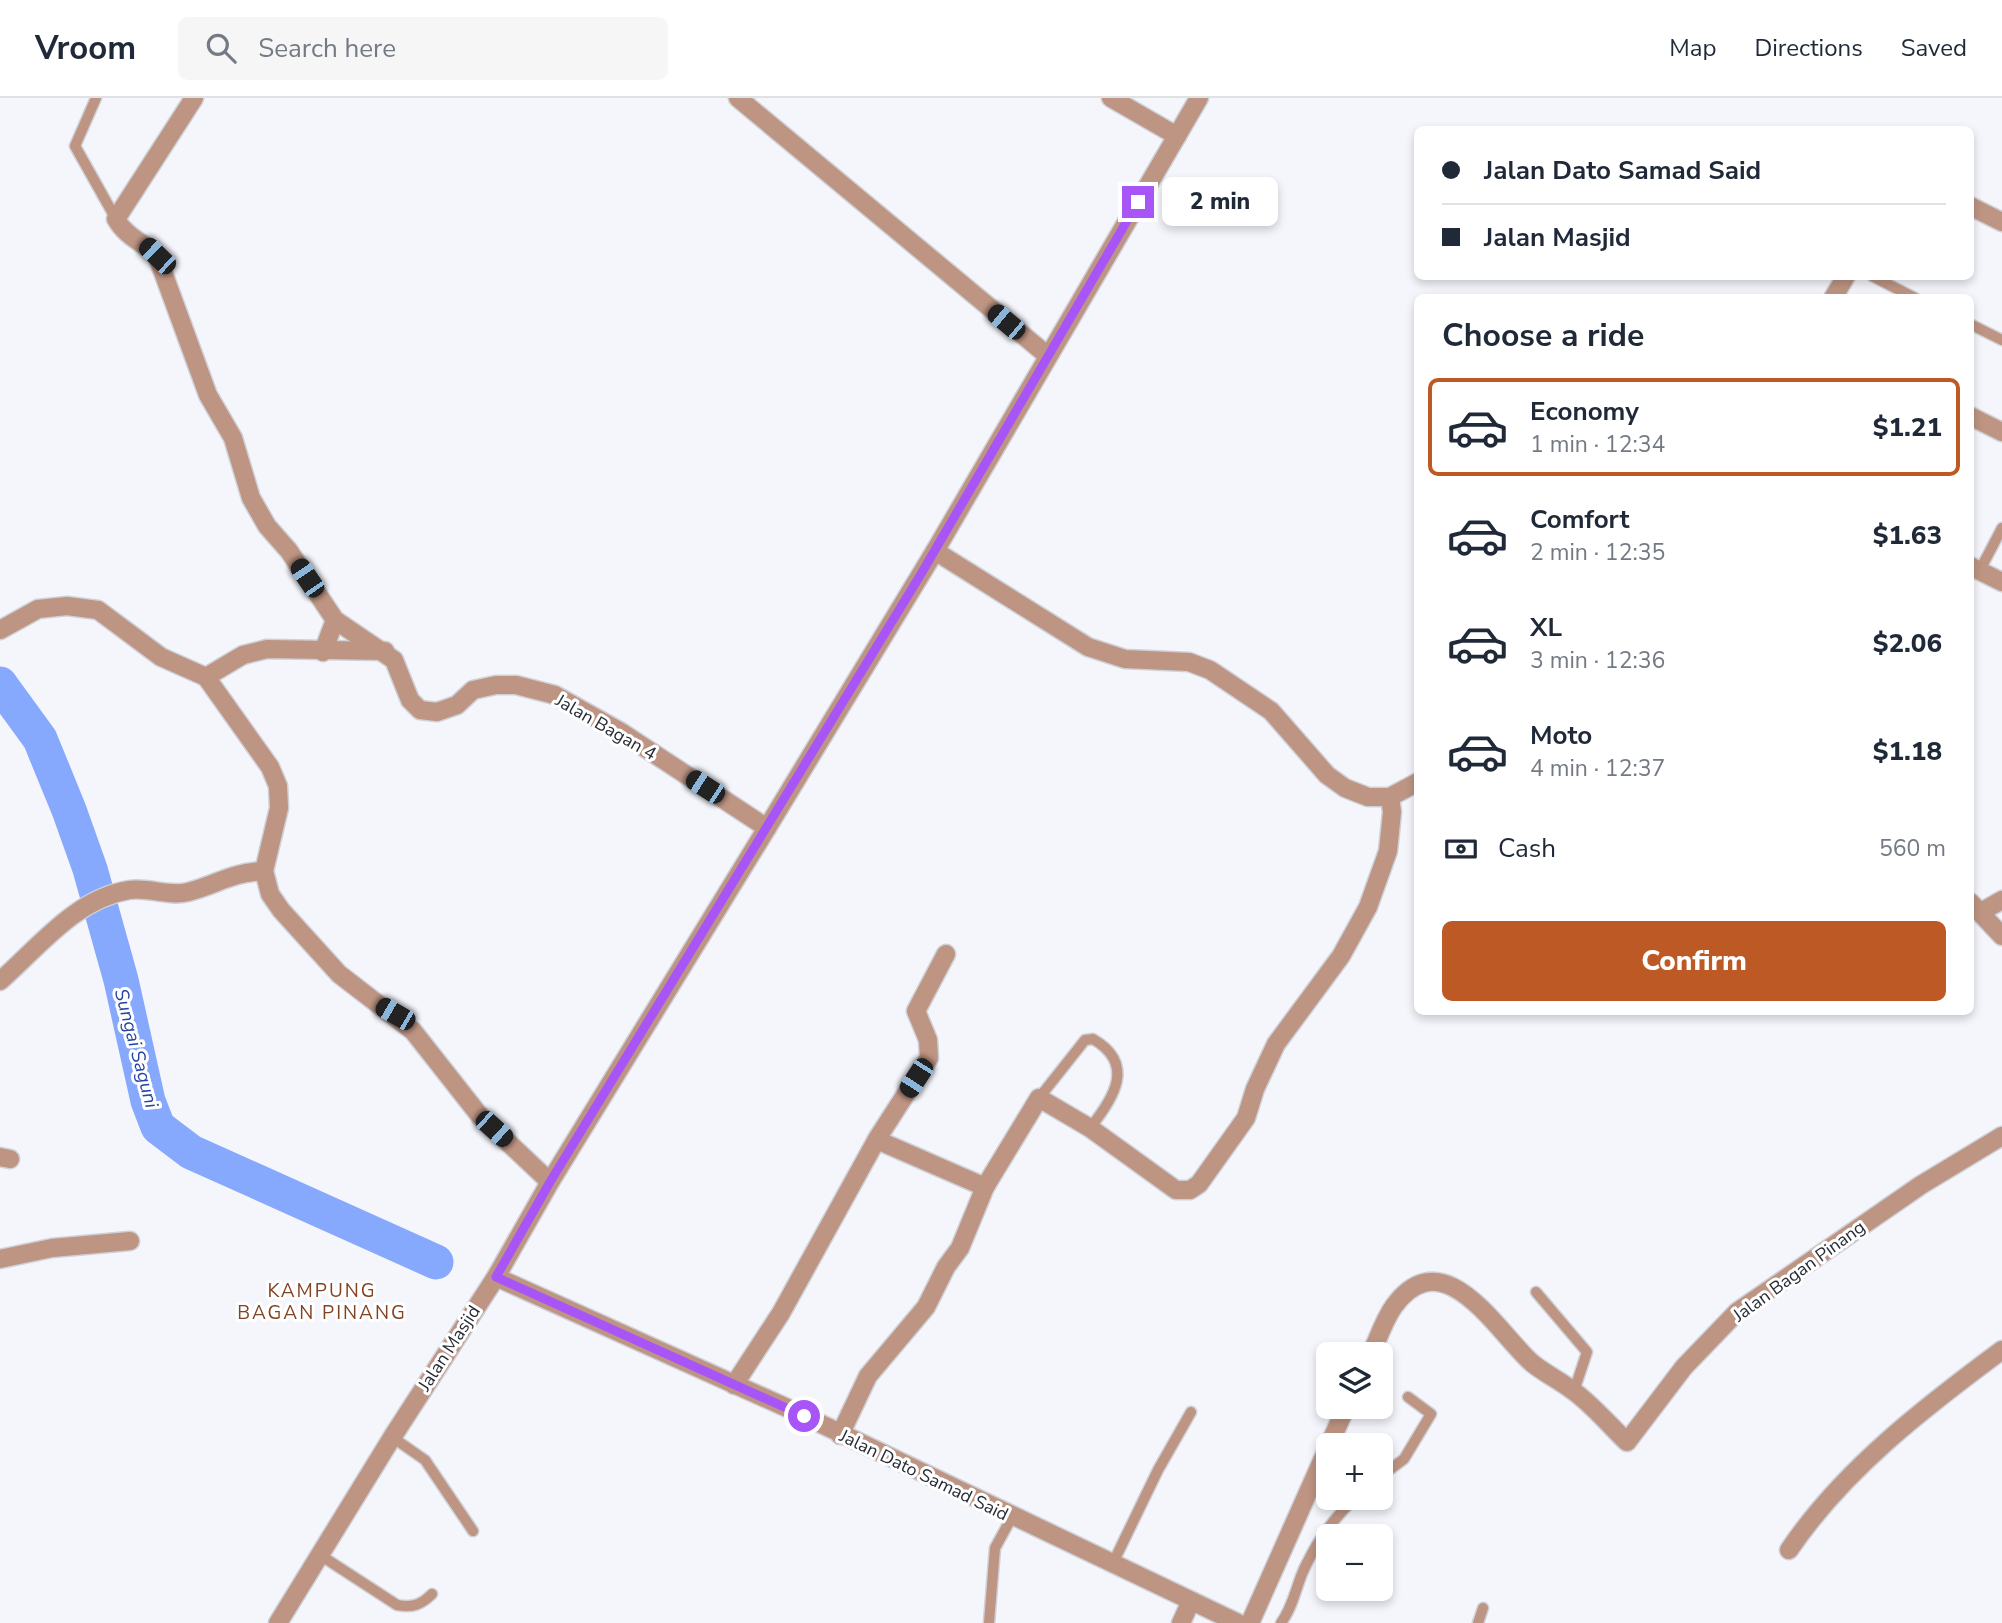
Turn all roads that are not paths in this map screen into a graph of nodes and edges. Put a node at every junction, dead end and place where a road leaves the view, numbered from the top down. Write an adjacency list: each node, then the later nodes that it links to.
1 (96, 98): 8 (lane)
2 (194, 98): 8 (street)
3 (738, 98): 14 (street)
4 (1111, 98): 6 (street)
5 (1199, 98): 6 (street, Jalan Masjid)
6 (1177, 135): 14 (street, Jalan Masjid)
7 (1974, 208): 9 (street)
8 (116, 219): 21 (street)
9 (2002, 222)
10 (1880, 280): 11 (lane)
11 (1907, 294)
12 (1974, 326): 13 (lane)
13 (2002, 340)
14 (1048, 356): 18 (street, Jalan Masjid)
15 (1974, 418): 16 (street)
16 (2002, 432)
17 (2002, 528): 19 (lane)
18 (934, 551): 27 (street); 28 (street, Jalan Masjid)
19 (1975, 568): 20 (street)
20 (2002, 582)
21 (335, 620): 23 (street); 24 (street)
22 (0, 631): 25 (street)
23 (385, 651): 24 (street); 28 (street, Jalan Bagan 4)
24 (323, 652): 25 (street)
25 (205, 677): 29 (street)
26 (1414, 784): 27 (street)
27 (1390, 797): 36 (street)
28 (767, 828): 39 (street, Jalan Masjid)
29 (264, 871): 34 (street); 39 (street)
30 (2002, 900): 31 (street)
31 (1976, 907): 32 (street)
32 (2002, 936)
33 (946, 954): 38 (street)
34 (0, 981)
35 (1039, 1098): 36 (street); 36 (lane); 40 (street)
36 (1090, 1128)
37 (2002, 1136): 48 (street, Jalan Bagan Pinang)
38 (877, 1140): 40 (street); 47 (street)
39 (550, 1182): 43 (street, Jalan Masjid)
40 (985, 1187): 52 (street)
41 (130, 1241): 42 (street)
42 (0, 1259)
43 (496, 1277): 47 (street, Jalan Dato Samad Said); 53 (street, Jalan Masjid)
44 (1536, 1292): 48 (lane)
45 (1377, 1342): 48 (street)
46 (2002, 1350): 58 (street)
47 (734, 1385): 52 (street, Jalan Dato Samad Said)
48 (1574, 1391)
49 (1408, 1397): 54 (lane)
50 (1191, 1412): 60 (lane)
51 (1341, 1419): 68 (street)
52 (839, 1435): 56 (street, Jalan Dato Samad Said)
53 (392, 1437): 57 (lane); 59 (street, Jalan Masjid)
54 (1393, 1467)
55 (1343, 1510): 69 (lane)
56 (1012, 1517): 60 (street, Jalan Dato Samad Said); 65 (lane)
57 (473, 1531)
58 (1789, 1550)
59 (320, 1555): 61 (lane); 64 (street, Jalan Masjid)
60 (1112, 1565): 62 (street, Jalan Dato Samad Said)
61 (432, 1594)
62 (1191, 1601): 66 (street); 67 (street, Jalan Dato Samad Said)
63 (1483, 1608): 70 (lane)
64 (278, 1623)
65 (989, 1623)
66 (1181, 1623)
67 (1238, 1623)
68 (1250, 1623)
69 (1281, 1623)
70 (1478, 1623)

